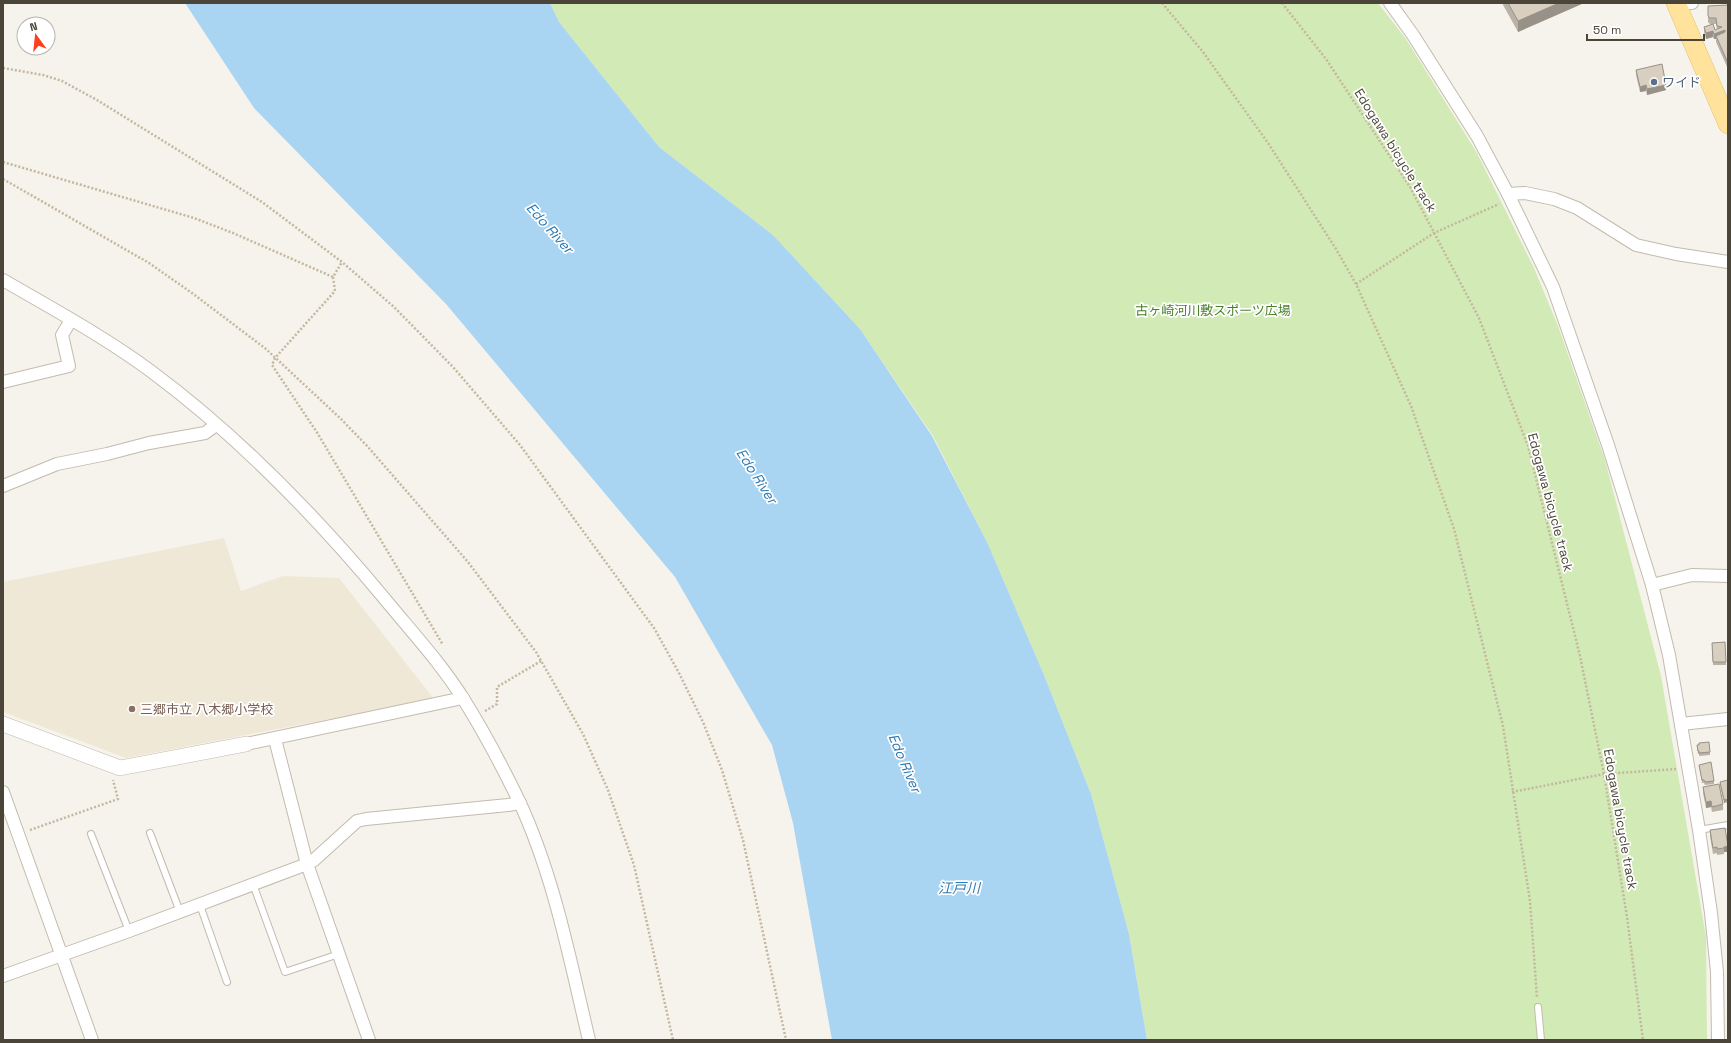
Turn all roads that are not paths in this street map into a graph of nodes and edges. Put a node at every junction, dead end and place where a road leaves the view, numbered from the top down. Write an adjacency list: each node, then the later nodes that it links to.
1 (1390, 3): 4 (street)
2 (1682, 4): 3 (main road)
3 (1728, 124)
4 (1508, 194): 5 (street); 12 (street)
5 (1728, 262)
6 (3, 280): 7 (street)
7 (71, 320): 8 (street); 9 (street)
8 (3, 382)
9 (216, 425): 10 (street); 13 (street)
10 (3, 486)
11 (1728, 576): 12 (street)
12 (1652, 585): 16 (street)
13 (463, 698): 17 (street); 20 (street)
14 (1728, 719): 16 (street)
15 (3, 724): 18 (street)
16 (1681, 724): 22 (street)
17 (274, 739): 18 (street); 25 (street)
18 (246, 744)
19 (3, 792): 31 (street)
20 (520, 803): 25 (street); 37 (street)
21 (1728, 824): 22 (lane)
22 (1699, 830): 39 (street)
23 (150, 833): 28 (lane)
24 (91, 834): 29 (lane)
25 (307, 864): 26 (street); 30 (street)
26 (253, 884): 27 (street); 30 (lane)
27 (200, 905): 28 (street); 33 (lane)
28 (180, 912): 29 (street)
29 (129, 931): 31 (street)
30 (339, 954): 36 (street)
31 (62, 955): 32 (street); 35 (street)
32 (3, 976)
33 (227, 982)
34 (1538, 1007): 38 (lane)
35 (92, 1040)
36 (369, 1040)
37 (589, 1040)
38 (1541, 1040)
39 (1718, 1040)

